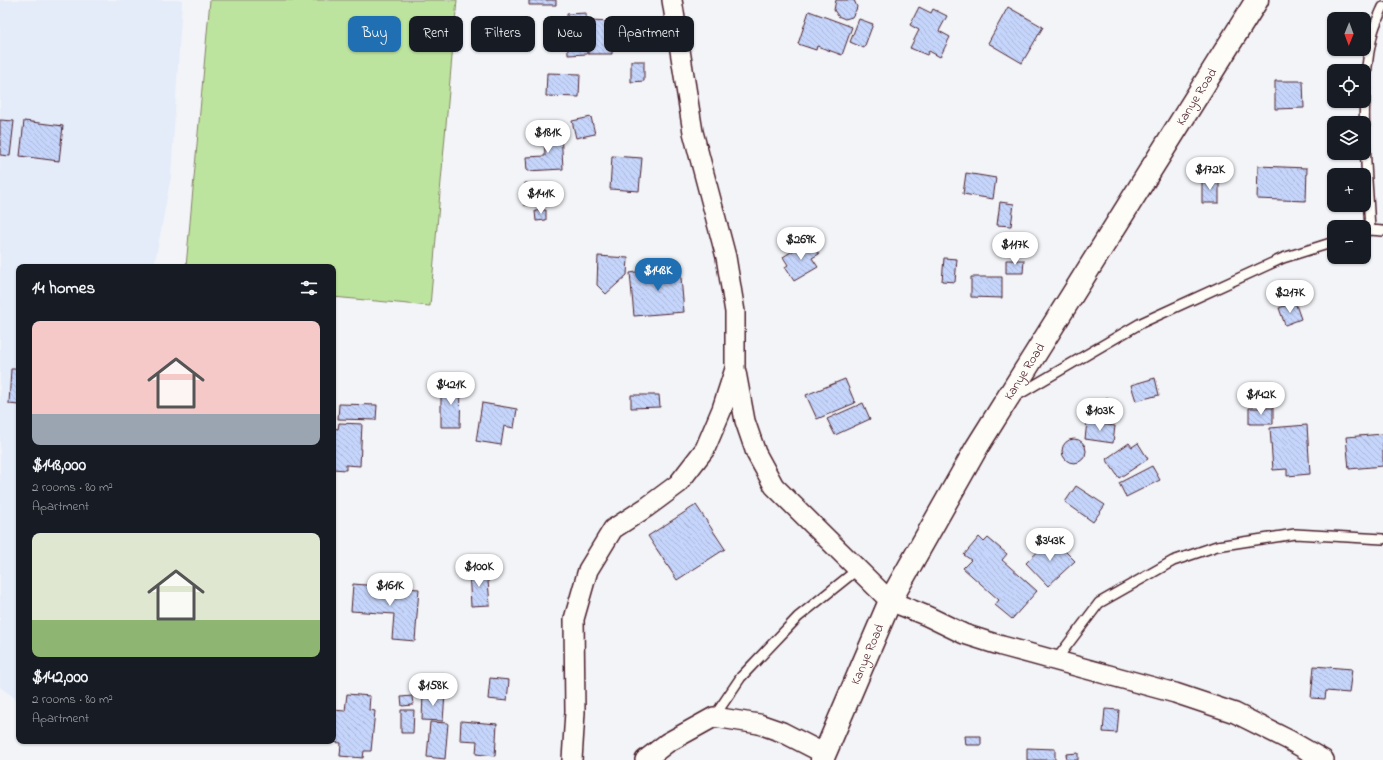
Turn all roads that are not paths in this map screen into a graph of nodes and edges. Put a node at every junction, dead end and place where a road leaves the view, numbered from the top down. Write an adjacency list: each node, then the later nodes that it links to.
1 (672, 0): 8 (street)
2 (1257, 0): 9 (main road, Kanye Road)
3 (1383, 7): 4 (lane)
4 (1367, 220)
5 (1383, 231): 6 (lane)
6 (1371, 232)
7 (1327, 244): 9 (lane)
8 (735, 369): 11 (street); 16 (street)
9 (1006, 401): 12 (main road, Kanye Road)
10 (1383, 539): 13 (lane)
11 (858, 569): 12 (street); 14 (lane)
12 (890, 601): 13 (street); 15 (main road, Kanye Road)
13 (1056, 660): 18 (street)
14 (714, 716): 15 (street); 17 (street)
15 (824, 757)
16 (572, 760)
17 (645, 760)
18 (1324, 760)

